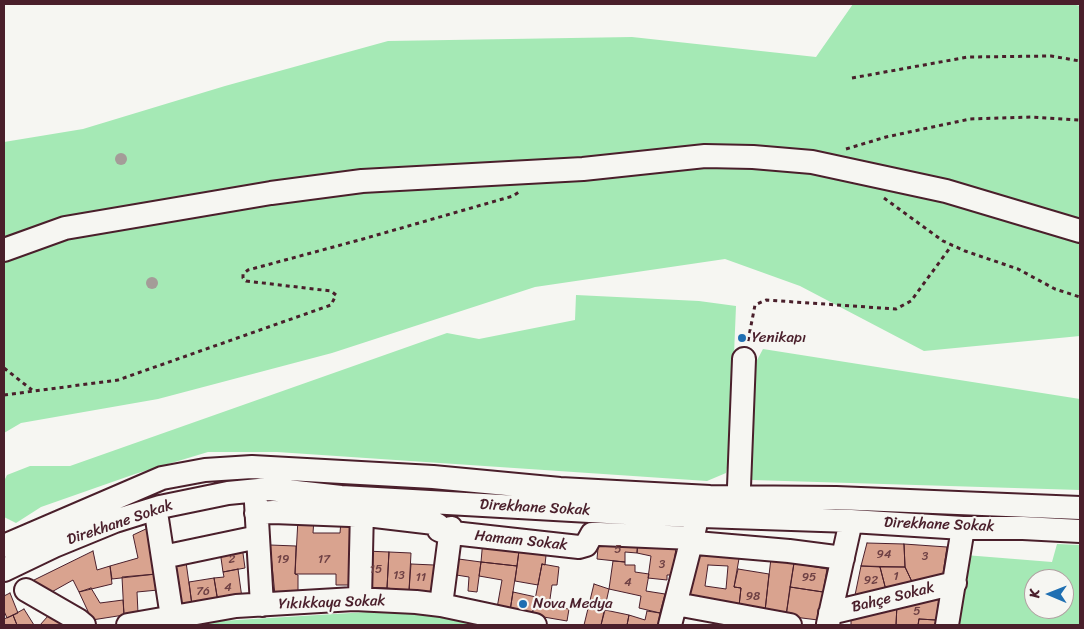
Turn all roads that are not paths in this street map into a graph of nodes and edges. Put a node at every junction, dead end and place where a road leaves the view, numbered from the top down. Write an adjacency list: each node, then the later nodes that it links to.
1 (1080, 231): 2 (street)
2 (4, 250)
3 (744, 359): 4 (street)
4 (738, 508): 5 (street); 7 (street, Direkhane Sokak); 9 (street, Direkhane Sokak); 15 (street)
5 (1080, 508)
6 (362, 512): 11 (street, Hamam Sokak); 13 (street, Hamam Sokak); 21 (street)
7 (699, 516): 14 (street); 18 (street, Direkhane Sokak)
8 (157, 519): 16 (street)
9 (851, 521): 10 (street, Direkhane Sokak); 17 (street)
10 (963, 528): 12 (street, Direkhane Sokak); 19 (street)
11 (450, 531): 14 (street, Hamam Sokak); 22 (street)
12 (1080, 531)
13 (258, 538): 16 (street); 23 (street)
14 (692, 538): 17 (street, Hamam Sokak); 24 (street)
15 (4, 546)
16 (163, 557): 25 (street)
17 (843, 558): 27 (street)
18 (4, 570)
19 (955, 583): 27 (street, Bahçe Sokak); 32 (street)
20 (26, 590): 28 (street)
21 (360, 599): 22 (street, Yıkıkkaya Sokak); 23 (street, Yıkıkkaya Sokak)
22 (441, 605): 30 (street, Yıkıkkaya Sokak)
23 (262, 606): 26 (street, Yıkıkkaya Sokak)
24 (673, 615): 31 (street)
25 (172, 617): 26 (street, Yıkıkkaya Sokak); 29 (street, Yıkıkkaya Sokak)
26 (198, 619)
27 (829, 619)
28 (84, 625)
29 (128, 625)
30 (535, 625)
31 (790, 625)
32 (947, 625)

